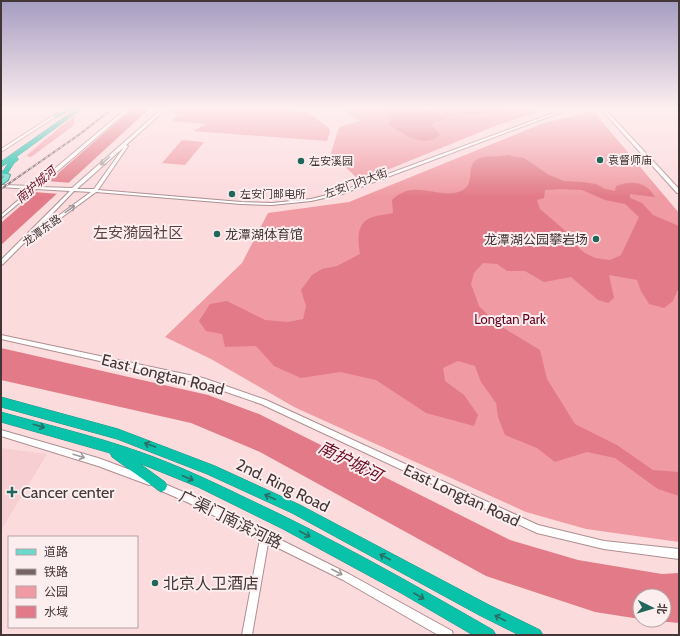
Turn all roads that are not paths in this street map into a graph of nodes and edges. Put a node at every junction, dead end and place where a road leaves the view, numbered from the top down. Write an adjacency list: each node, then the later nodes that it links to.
1 (22, 138): 11 (street)
2 (32, 138): 12 (highway)
3 (39, 138): 13 (highway)
4 (44, 138): 14 (highway)
5 (94, 138): 15 (street)
6 (132, 138): 16 (street, 龙潭东路, one-way to 16)
7 (133, 138): 17 (street)
8 (477, 138): 17 (street, 左安门内大街)
9 (490, 138): 17 (street, 左安门内大街)
10 (629, 138): 18 (street)
11 (1, 151)
12 (1, 159)
13 (1, 165)
14 (2, 177): 15 (street); 15 (street)
15 (38, 186): 16 (street, 左安门内大街); 19 (street)
16 (71, 188): 17 (street, 左安门内大街); 20 (street, 龙潭东路)
17 (96, 190): 20 (street, 龙潭东路, one-way to 17)
18 (679, 192)
19 (1, 217)
20 (16, 248): 21 (street)
21 (1, 263)
22 (1, 337): 29 (street, East Longtan Road)
23 (1, 402): 33 (highway, 2nd. Ring Road, one-way to 23)
24 (1, 417): 26 (highway, one-way to 26)
25 (1, 433): 27 (street, 广渠门南滨河路, one-way to 27)
26 (108, 447): 27 (highway); 32 (highway, one-way to 32)
27 (160, 486): 28 (street, 广渠门南滨河路)
28 (265, 535): 30 (street); 31 (street, 广渠门南滨河路, one-way to 31)
29 (679, 554)
30 (247, 635)
31 (448, 635)
32 (488, 635)
33 (535, 635)

